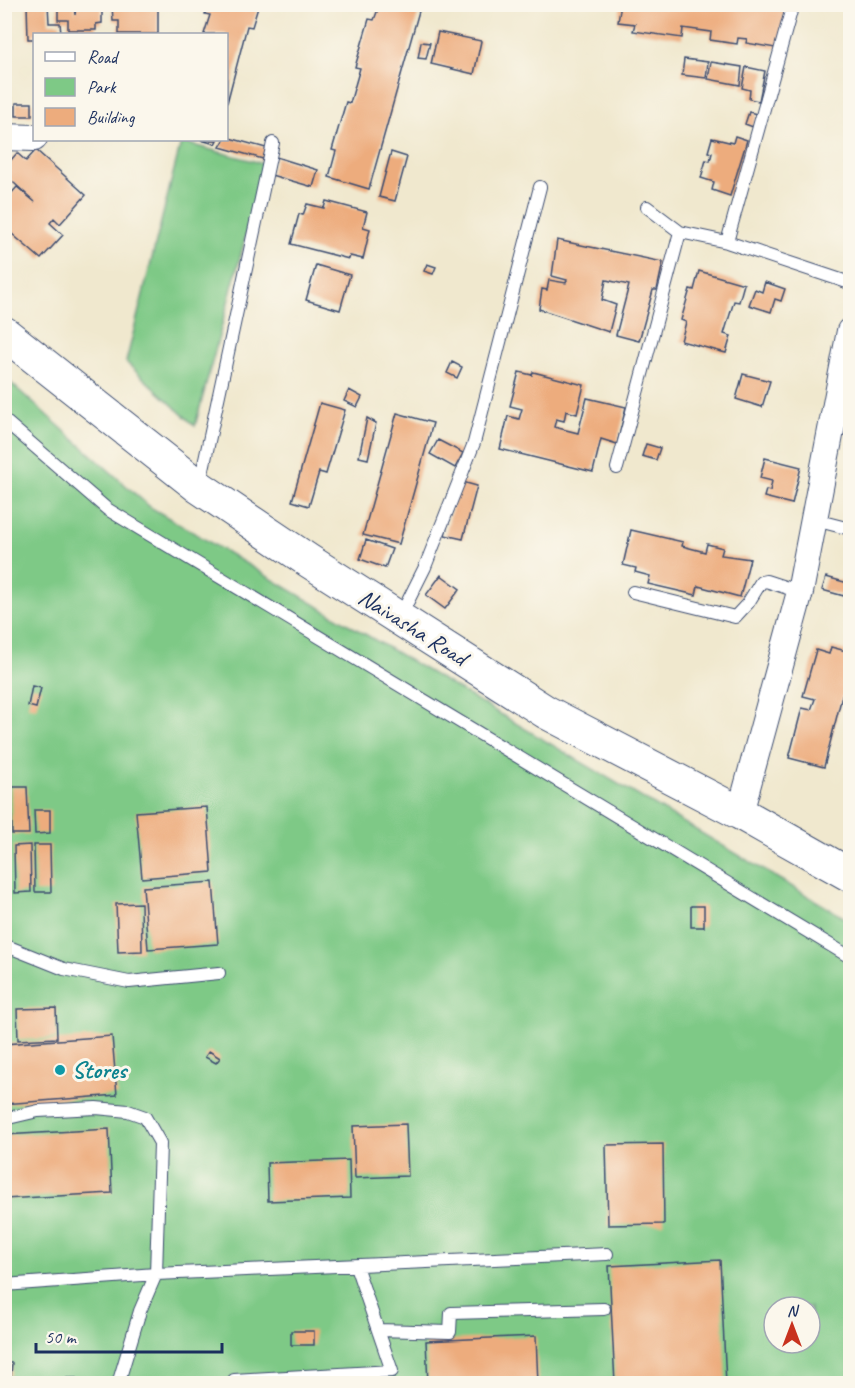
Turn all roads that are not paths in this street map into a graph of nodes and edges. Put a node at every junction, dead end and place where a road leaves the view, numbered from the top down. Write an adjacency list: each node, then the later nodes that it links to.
1 (793, 4): 8 (lane)
2 (4, 137): 3 (street)
3 (33, 138)
4 (273, 143): 14 (lane)
5 (540, 188): 19 (lane)
6 (647, 207): 7 (lane)
7 (680, 232): 8 (lane); 13 (lane)
8 (727, 242): 9 (lane)
9 (850, 284)
10 (850, 331): 15 (street)
11 (4, 333): 14 (main road, Naivasha Road)
12 (4, 420): 23 (lane)
13 (617, 468)
14 (199, 487): 19 (main road, Naivasha Road)
15 (815, 520): 16 (lane); 18 (street)
16 (850, 529)
17 (633, 592): 18 (lane)
18 (800, 592): 20 (street)
19 (399, 618): 20 (main road, Naivasha Road)
20 (740, 813): 21 (main road, Naivasha Road)
21 (850, 875)
22 (4, 945): 24 (lane)
23 (850, 957)
24 (219, 973)
25 (4, 1119): 28 (lane)
26 (607, 1254): 27 (lane)
27 (356, 1266): 28 (lane); 31 (lane)
28 (156, 1274): 29 (lane); 33 (lane)
29 (4, 1285)
30 (604, 1309): 31 (lane)
31 (378, 1330): 32 (lane)
32 (234, 1380)
33 (118, 1383)

